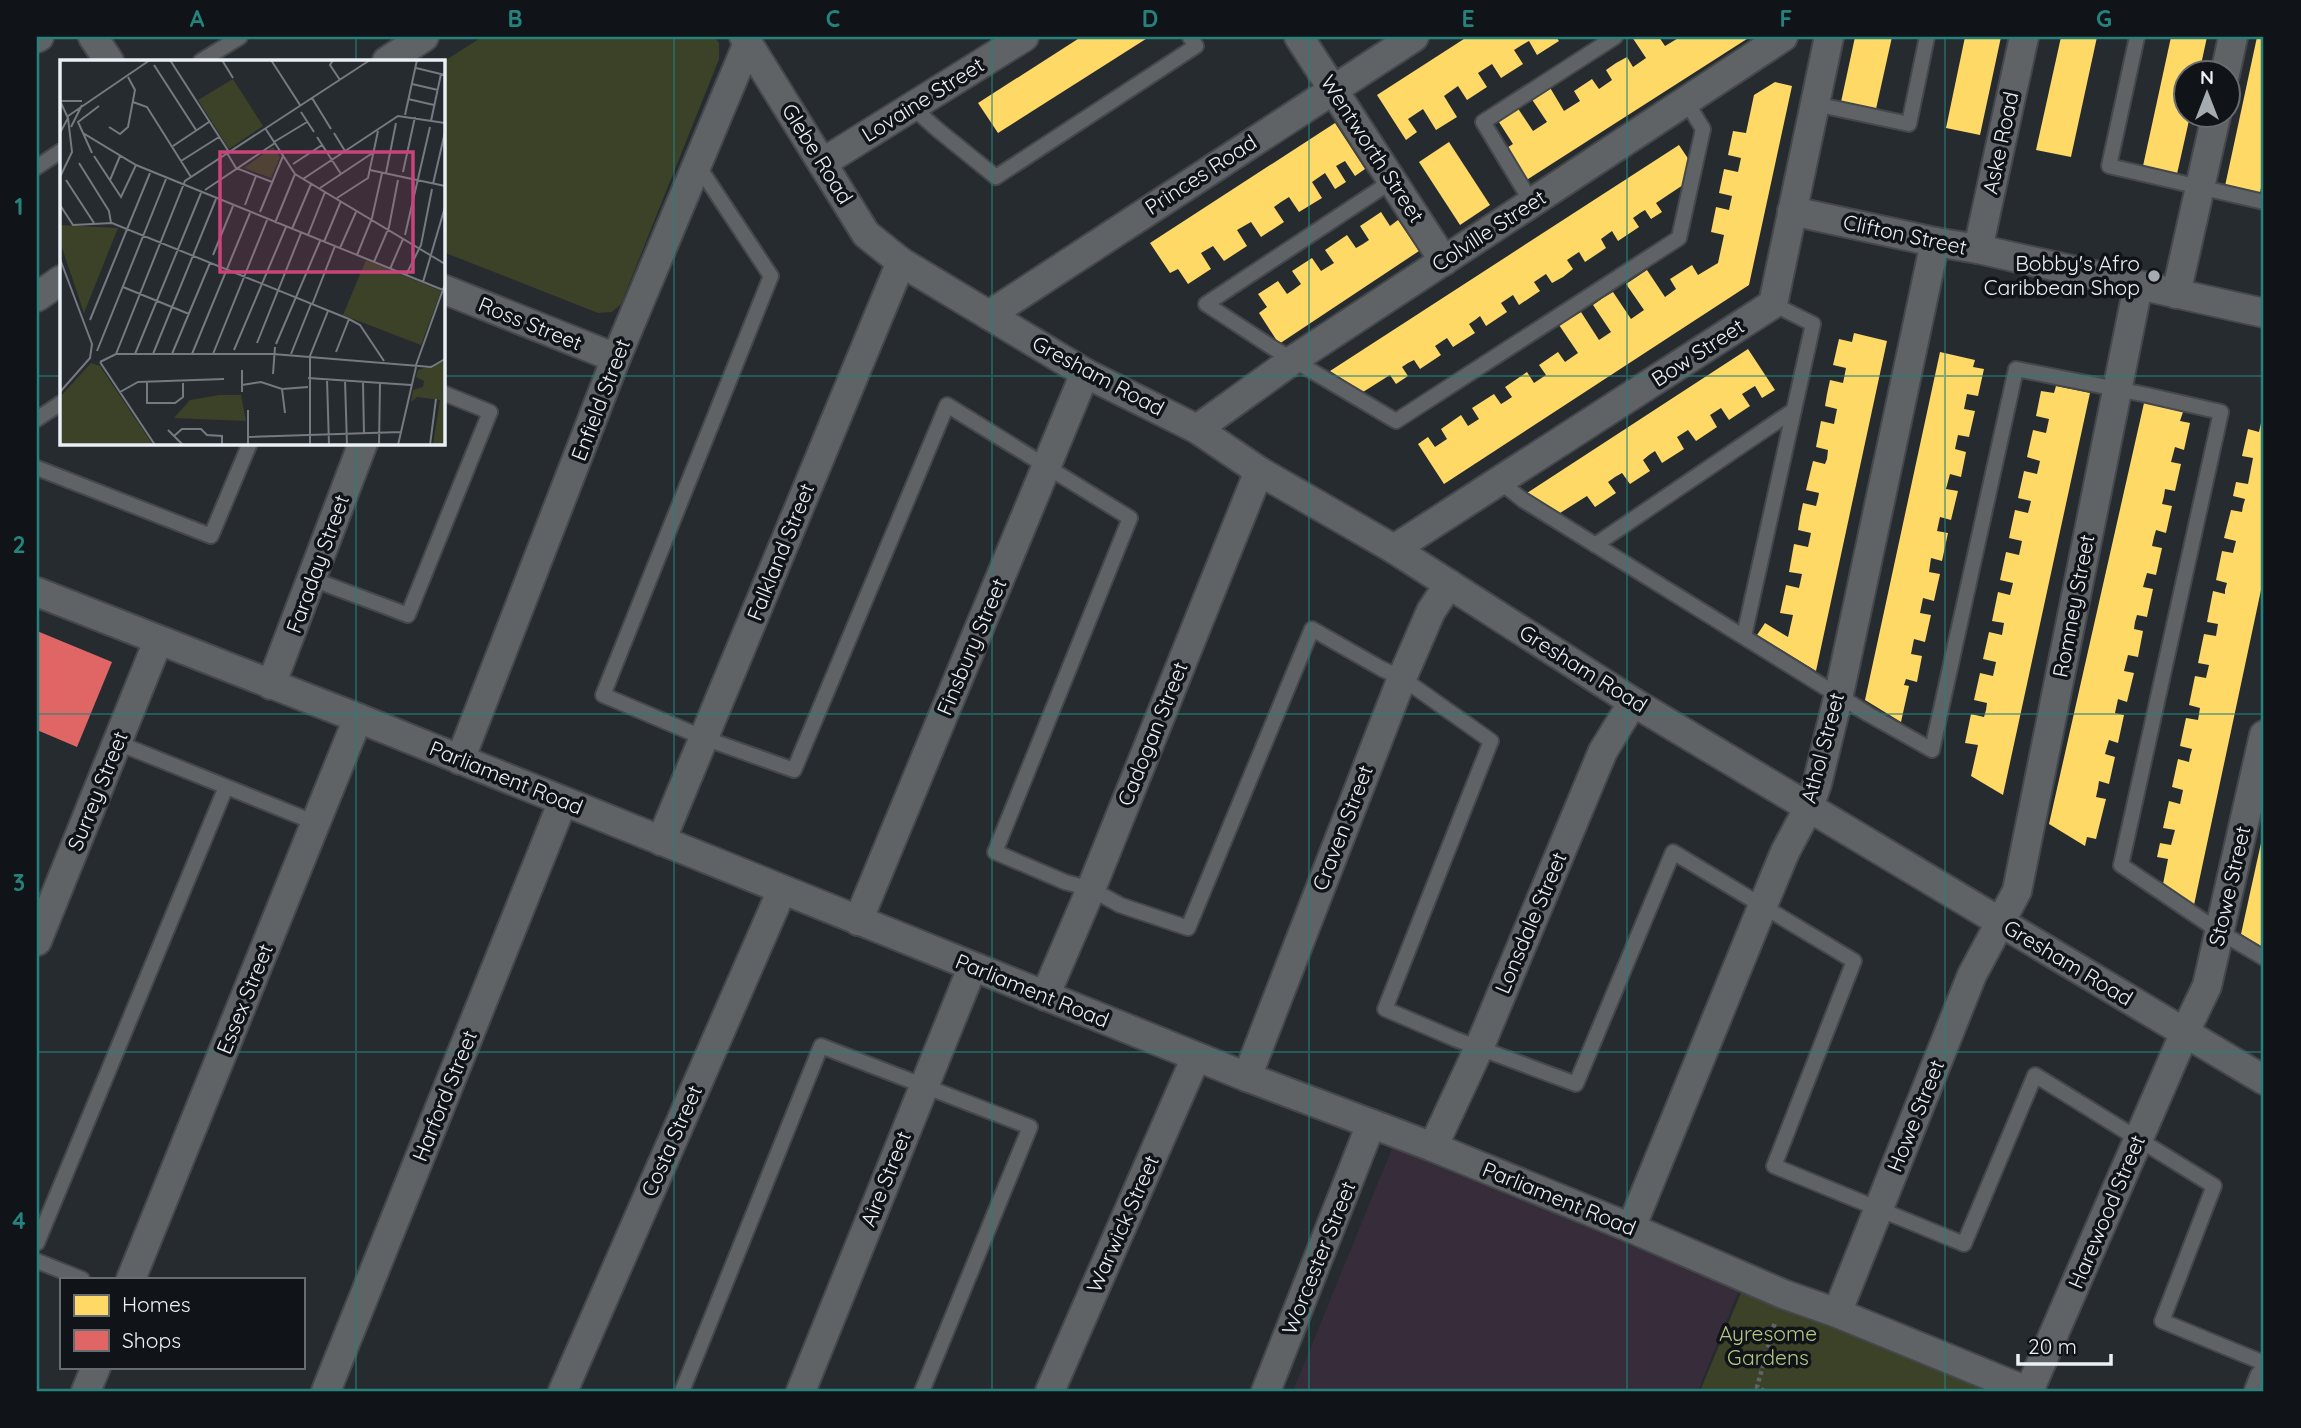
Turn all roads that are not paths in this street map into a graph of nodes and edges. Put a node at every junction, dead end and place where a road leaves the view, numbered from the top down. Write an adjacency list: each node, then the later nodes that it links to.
1 (93, 37): 16 (street)
2 (240, 37): 17 (lane)
3 (424, 37): 18 (street)
4 (1024, 37): 23 (street, Lovaine Street)
5 (1190, 37): 23 (lane)
6 (1299, 37): 20 (street, Wentworth Street)
7 (1414, 37): 20 (street, Princes Road)
8 (1615, 37): 32 (lane)
9 (1783, 37): 21 (street, Colville Street)
10 (1829, 37): 22 (street)
11 (1927, 37): 22 (lane)
12 (2024, 37): 35 (street, Aske Road)
13 (2137, 37): 30 (lane)
14 (2233, 37): 19 (street)
15 (746, 40): 26 (street, Glebe Road); 27 (street, Enfield Street)
16 (108, 60)
17 (203, 60)
18 (389, 60)
19 (2228, 60)
20 (1333, 88): 29 (street, Wentworth Street); 45 (street, Princes Road)
21 (1686, 101): 32 (street, Colville Street); 47 (lane)
22 (1815, 104): 33 (street)
23 (912, 107): 26 (street, Lovaine Street)
24 (2213, 130): 30 (street)
25 (60, 152): 28 (lane)
26 (822, 163): 37 (street, Glebe Road)
27 (697, 164): 46 (street, Enfield Street); 74 (lane)
28 (37, 167)
29 (1392, 181): 36 (street, Wentworth Street); 47 (lane)
30 (2201, 188): 31 (lane); 41 (street)
31 (2264, 202)
32 (1532, 203): 36 (street, Colville Street)
33 (1792, 211): 34 (street, Clifton Street); 43 (street)
34 (1935, 242): 35 (street, Clifton Street); 70 (street, Athol Street)
35 (1978, 249): 39 (street, Clifton Street)
36 (1444, 261): 47 (street, Colville Street)
37 (901, 262): 45 (street, Gresham Road); 74 (street, Falkland Street)
38 (60, 280): 42 (street)
39 (2138, 286): 41 (street, Clifton Street); 49 (street, Romney Street)
40 (444, 289): 46 (street, Ross Street)
41 (2176, 294): 44 (street, Clifton Street)
42 (37, 297)
43 (1773, 304): 52 (lane); 60 (street, Bow Street)
44 (2264, 313)
45 (989, 315): 48 (street, Gresham Road)
46 (616, 358): 76 (street, Enfield Street)
47 (1293, 360): 54 (street, Colville Street)
48 (1085, 373): 54 (street, Gresham Road); 57 (street, Finsbury Street)
49 (2118, 390): 70 (lane); 86 (street, Romney Street); 87 (lane)
50 (444, 393): 63 (lane)
51 (60, 404): 53 (lane)
52 (1794, 410): 61 (lane); 66 (lane)
53 (37, 419)
54 (1197, 429): 59 (street, Gresham Road)
55 (250, 444): 58 (lane)
56 (363, 444): 63 (street, Faraday Street)
57 (1047, 466): 74 (lane); 82 (lane); 85 (street, Finsbury Street)
58 (37, 468)
59 (1259, 471): 62 (street, Gresham Road); 82 (street, Cadogan Street)
60 (1499, 481): 61 (lane); 62 (street, Bow Street)
61 (1595, 545): 66 (lane)
62 (1394, 549): 64 (street, Gresham Road)
63 (312, 579): 69 (street, Faraday Street)
64 (1450, 584): 68 (street, Craven Street); 71 (street, Gresham Road)
65 (37, 592): 67 (street, Parliament Road)
66 (1744, 636): 70 (lane)
67 (158, 640): 69 (street, Parliament Road); 75 (street, Surrey Street)
68 (1402, 678): 82 (lane); 93 (lane); 95 (street, Craven Street)
69 (271, 685): 72 (street, Parliament Road)
70 (1839, 694): 79 (street, Athol Street)
71 (1633, 702): 79 (street, Gresham Road); 93 (street, Lonsdale Street)
72 (358, 718): 76 (street, Parliament Road); 80 (street, Essex Street)
73 (2264, 735): 87 (street, Stowe Street)
74 (704, 738): 81 (street, Falkland Street)
75 (118, 743): 77 (lane); 88 (street, Surrey Street)
76 (460, 760): 78 (street, Parliament Road)
77 (226, 787): 80 (lane); 103 (lane)
78 (563, 802): 81 (street, Parliament Road); 111 (street, Harford Street)
79 (1809, 807): 84 (street, Athol Street); 86 (street, Gresham Road)
80 (316, 822): 106 (street, Essex Street)
81 (661, 841): 83 (street, Parliament Road)
82 (1091, 889): 91 (street, Cadogan Street)
83 (782, 890): 85 (street, Parliament Road); 113 (street, Costa Street)
84 (1763, 905): 93 (lane); 101 (lane); 102 (street, Athol Street)
85 (858, 921): 90 (street, Parliament Road)
86 (2001, 922): 92 (street, Gresham Road); 101 (street, Howe Street)
87 (2220, 932): 89 (lane); 92 (street, Stowe Street)
88 (37, 941)
89 (2264, 958)
90 (972, 968): 91 (street, Parliament Road); 97 (street, Aire Street)
91 (1045, 996): 94 (street, Parliament Road)
92 (2185, 1032): 96 (street, Gresham Road); 99 (street, Harewood Street)
93 (1479, 1048): 100 (street, Lonsdale Street)
94 (1196, 1057): 95 (street, Parliament Road); 117 (street, Warwick Street)
95 (1247, 1077): 98 (street, Parliament Road)
96 (2264, 1080)
97 (923, 1087): 114 (lane); 115 (street, Aire Street); 116 (lane)
98 (1371, 1125): 100 (street, Parliament Road); 118 (street, Worcester Street)
99 (2138, 1139): 101 (lane); 108 (lane); 119 (street, Harewood Street)
100 (1433, 1147): 102 (street, Parliament Road)
101 (1878, 1210): 107 (street, Howe Street)
102 (1632, 1228): 107 (street, Parliament Road)
103 (37, 1243)
104 (37, 1261): 105 (lane)
105 (80, 1278)
106 (131, 1278)
107 (1837, 1313): 119 (street, Parliament Road)
108 (2264, 1363)
109 (96, 1368): 112 (street)
110 (2264, 1378): 120 (street)
111 (334, 1389)
112 (86, 1391)
113 (563, 1391)
114 (682, 1391)
115 (801, 1391)
116 (922, 1391)
117 (1050, 1391)
118 (1266, 1391)
119 (2028, 1391)
120 (2259, 1391)

